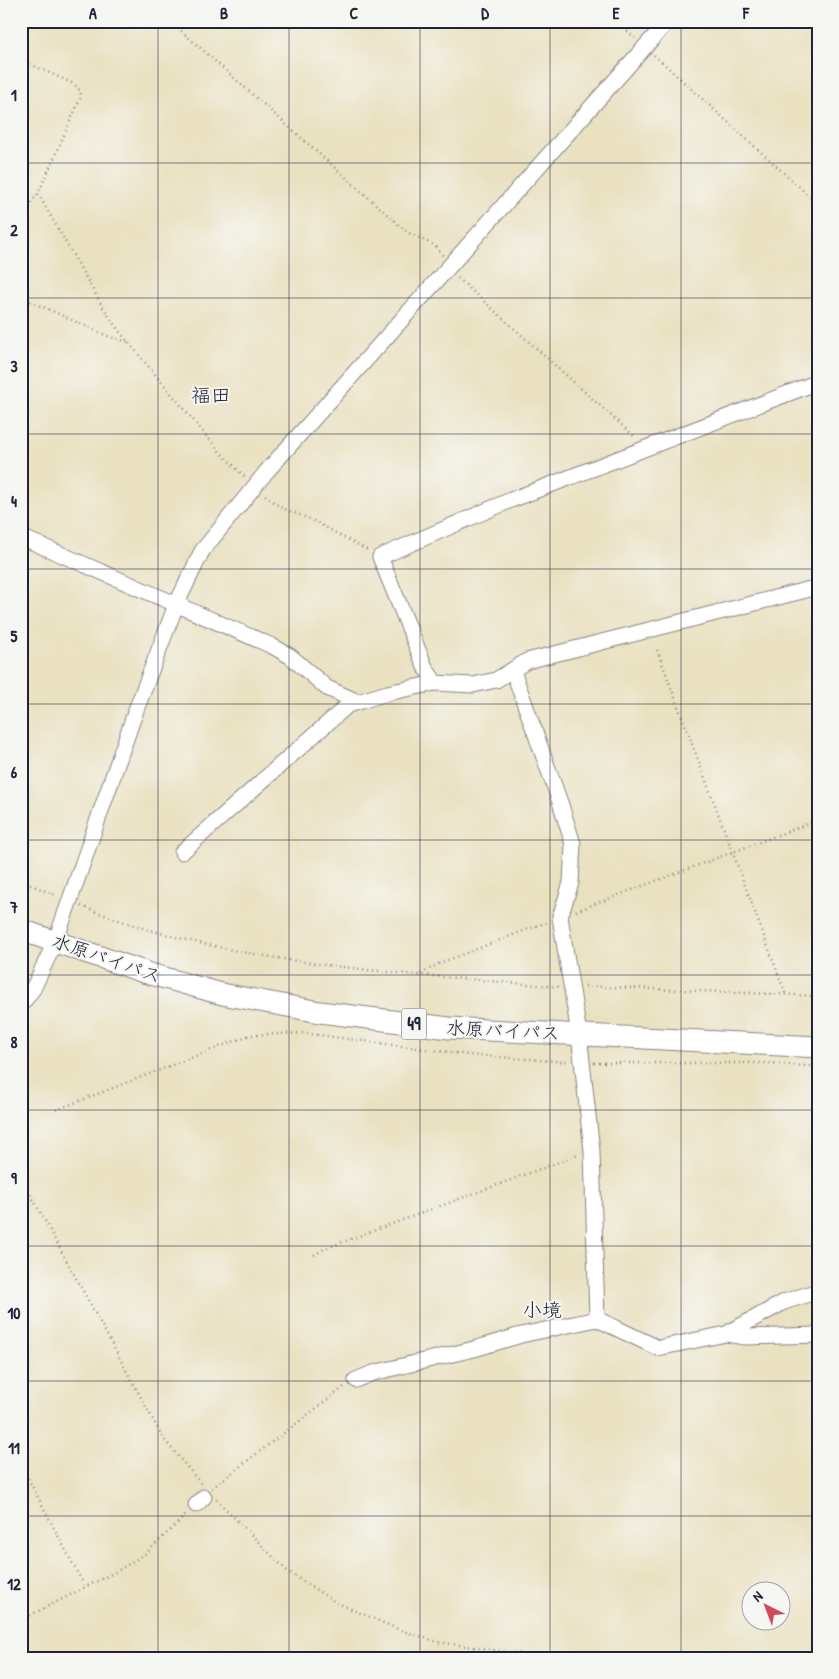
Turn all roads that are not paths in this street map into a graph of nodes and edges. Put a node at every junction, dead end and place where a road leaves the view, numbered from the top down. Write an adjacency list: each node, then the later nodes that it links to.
1 (668, 21): 5 (street)
2 (818, 382): 7 (street)
3 (21, 537): 5 (street)
4 (818, 587): 6 (street)
5 (176, 605): 8 (street); 11 (street)
6 (513, 671): 7 (street); 13 (street)
7 (436, 683): 8 (street)
8 (358, 702): 9 (street)
9 (182, 852)
10 (21, 930): 11 (highway, 水原バイパス / 49)
11 (56, 940): 12 (street); 13 (highway, 水原バイパス / 49)
12 (21, 1005)
13 (578, 1034): 14 (highway, 水原バイパス / 49); 16 (street)
14 (818, 1047)
15 (818, 1291): 17 (street)
16 (597, 1319): 17 (street); 19 (street)
17 (726, 1334): 18 (street)
18 (814, 1335)
19 (356, 1380)

